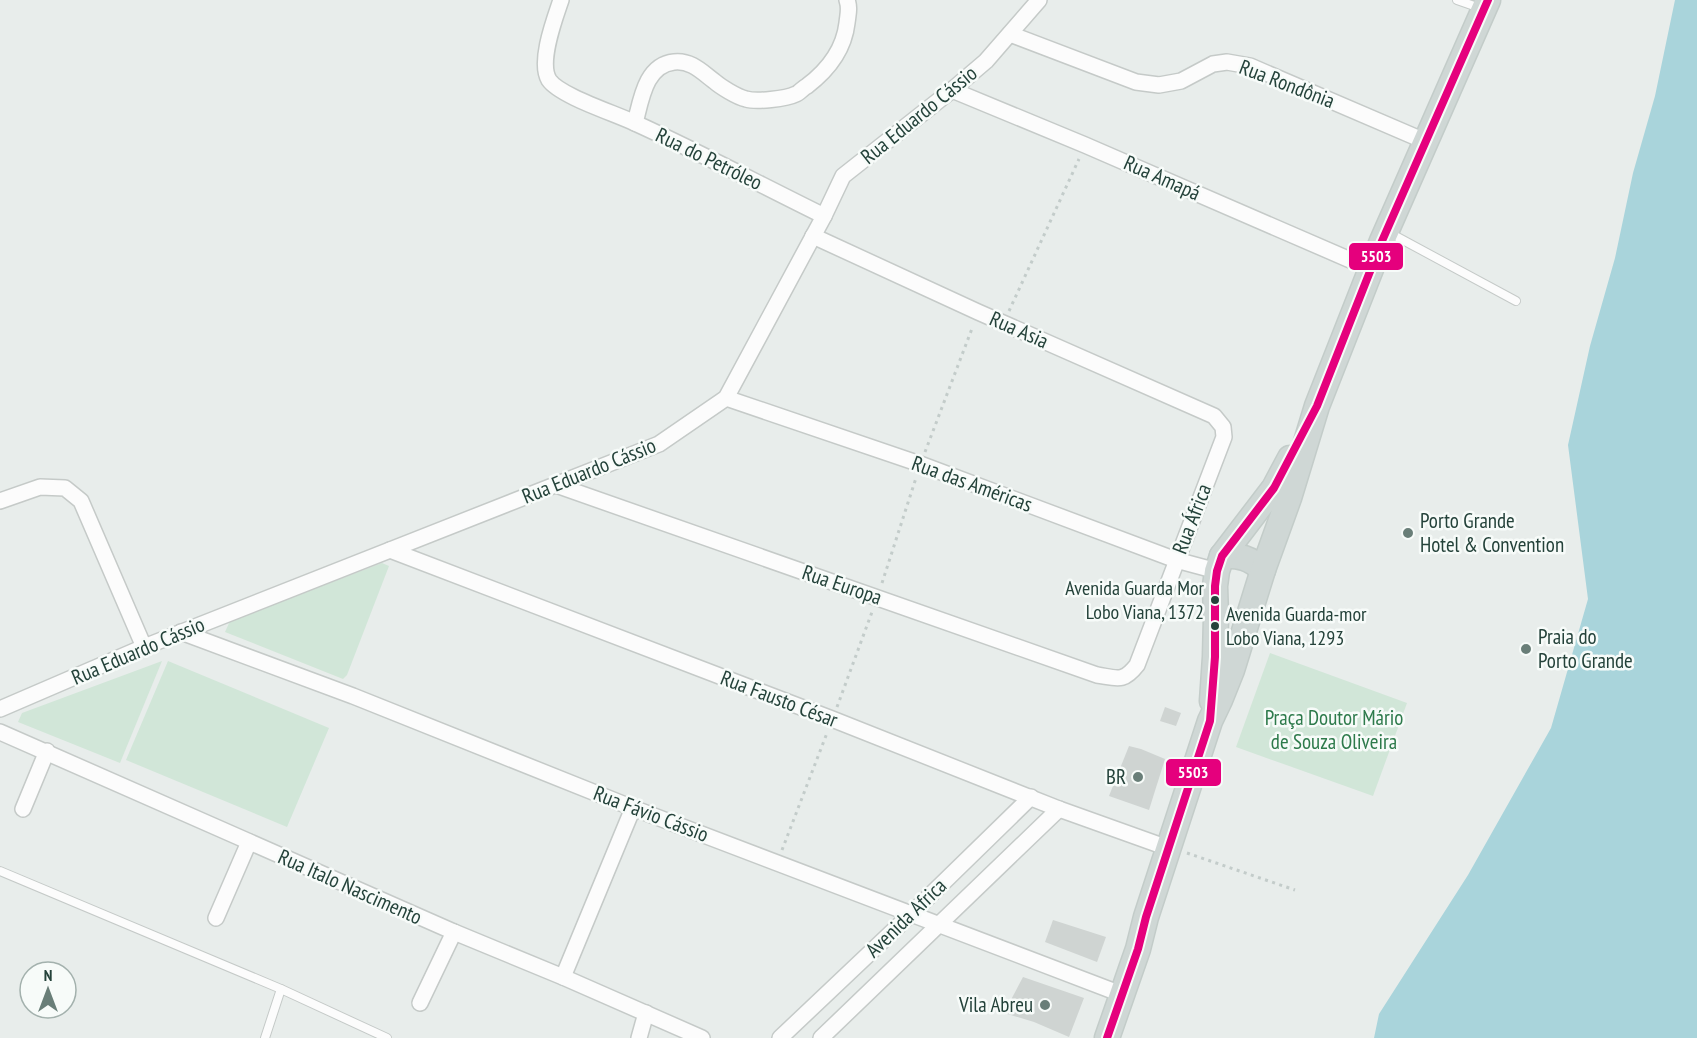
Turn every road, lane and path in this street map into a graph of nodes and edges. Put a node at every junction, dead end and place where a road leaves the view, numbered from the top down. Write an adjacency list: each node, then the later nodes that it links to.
1 (561, 0): 8 (street, Rua do Petróleo)
2 (847, 0): 8 (street)
3 (1039, 0): 6 (street, Rua Eduardo Cássio)
4 (1457, 0): 5 (lane)
5 (1486, 5): 9 (main road)
6 (1010, 34): 7 (street, Rua Eduardo Cássio); 9 (street, Rua Rondônia)
7 (952, 90): 10 (street, Rua Amapá); 11 (street, Rua Eduardo Cássio)
8 (635, 123): 11 (street, Rua do Petróleo)
9 (1427, 142): 12 (main road)
10 (1086, 145): 14 (street, Rua Amapá); 16 (path)
11 (824, 216): 13 (street, Rua Eduardo Cássio)
12 (1387, 231): 14 (main road); 15 (lane)
13 (813, 236): 16 (street, Rua Asia); 17 (street, Rua Eduardo Cássio)
14 (1371, 269): 18 (main road)
15 (1516, 301)
16 (1003, 323): 19 (street, Rua Asia)
17 (726, 398): 20 (street, Rua Eduardo Cássio); 23 (street, Rua das Américas)
18 (1317, 406): 24 (main road); 25 (main road)
19 (1223, 427): 23 (street, Rua África)
20 (556, 485): 22 (street, Rua Eduardo Cássio); 29 (street, Rua Europa)
21 (0, 501): 28 (street)
22 (390, 550): 27 (street, Rua Eduardo Cássio); 34 (street, Rua Fausto César)
23 (1176, 560): 25 (street, Rua das Américas); 29 (street, Rua África)
24 (1263, 570): 25 (main road); 26 (main road)
25 (1218, 571): 26 (main road); 31 (main road)
26 (1255, 594): 31 (main road)
27 (181, 632): 28 (street, Rua Eduardo Cássio); 35 (street, Rua Fávio Cássio)
28 (144, 647): 30 (street, Rua Eduardo Cássio)
29 (1128, 676)
30 (0, 709)
31 (1210, 721): 39 (main road)
32 (0, 732): 33 (street, Rua Italo Nascimento)
33 (47, 751): 37 (street); 38 (street, Rua Italo Nascimento)
34 (1031, 797): 36 (street, Rua Fausto César); 42 (street, Avenida Africa)
35 (633, 808): 42 (street, Rua Fávio Cássio); 46 (street)
36 (1059, 808): 39 (street, Rua Fausto César); 44 (street, Avenida Africa)
37 (23, 809)
38 (249, 842): 43 (street); 45 (street, Rua Italo Nascimento)
39 (1168, 848): 41 (path); 48 (main road)
40 (0, 871): 47 (lane)
41 (1295, 890)
42 (911, 914): 44 (street, Rua Fávio Cássio); 55 (street, Avenida Africa)
43 (216, 918)
44 (938, 924): 48 (street, Rua Fávio Cássio); 56 (street, Avenida Africa)
45 (454, 932): 46 (street, Rua Italo Nascimento); 49 (street)
46 (562, 977): 50 (street, Rua Italo Nascimento)
47 (281, 989): 51 (lane); 52 (lane)
48 (1121, 994): 57 (main road)
49 (420, 1003)
50 (646, 1013): 53 (street); 54 (street, Rua Italo Nascimento)
51 (265, 1038)
52 (387, 1038)
53 (639, 1038)
54 (702, 1038)
55 (780, 1038)
56 (821, 1038)
57 (1107, 1038)

